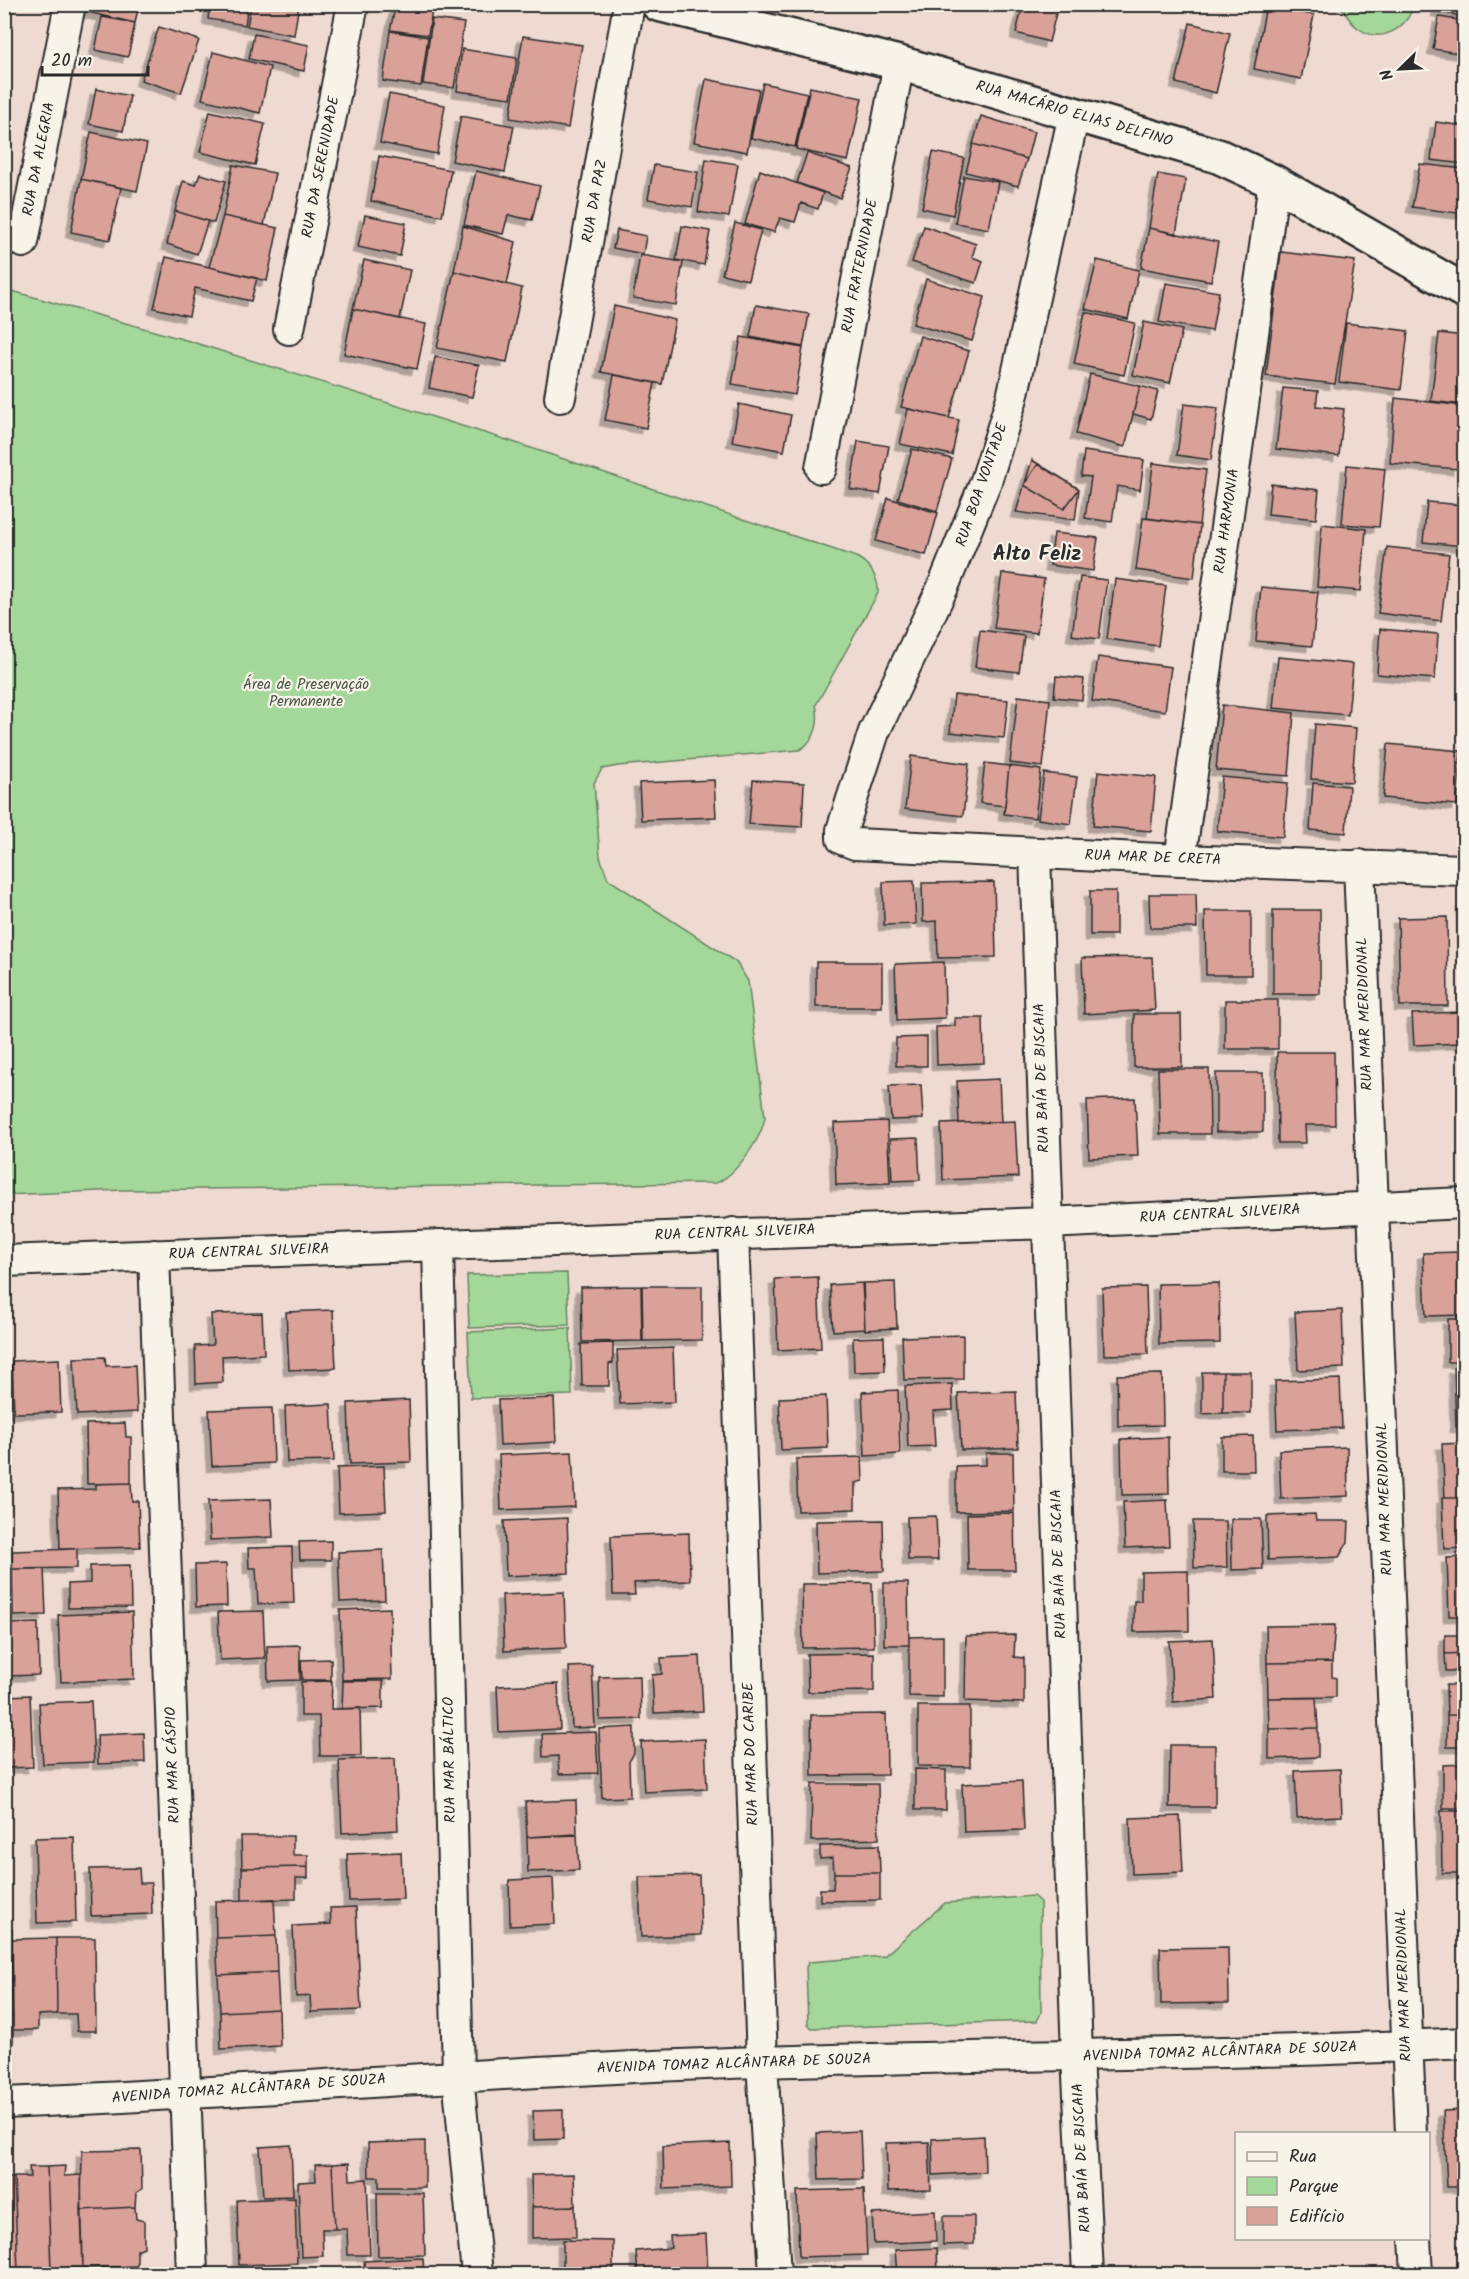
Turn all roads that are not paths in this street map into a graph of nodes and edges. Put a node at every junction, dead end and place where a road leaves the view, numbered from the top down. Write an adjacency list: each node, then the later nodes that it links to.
1 (70, 4): 8 (street, RUA DA ALEGRIA)
2 (353, 4): 10 (street, RUA DA SERENIDADE)
3 (629, 4): 11 (street, RUA DA PAZ)
4 (658, 4): 5 (main road, RUA MACÁRIO ELIAS DELFINO)
5 (899, 63): 6 (main road, RUA MACÁRIO ELIAS DELFINO); 12 (street, RUA FRATERNIDADE)
6 (1074, 114): 7 (main road, RUA MACÁRIO ELIAS DELFINO); 13 (street, RUA BOA VONTADE)
7 (1274, 182): 9 (main road, RUA MACÁRIO ELIAS DELFINO); 15 (street, RUA HARMONIA)
8 (23, 242)
9 (1464, 291)
10 (289, 329)
11 (560, 398)
12 (821, 468)
13 (842, 838): 14 (street, RUA MAR DE CRETA)
14 (1035, 854): 15 (street, RUA MAR DE CRETA); 20 (street, RUA BAÍA DE BISCAIA)
15 (1180, 860): 16 (street, RUA MAR DE CRETA)
16 (1359, 865): 17 (street, RUA MAR DE CRETA); 19 (street, RUA MAR MERIDIONAL)
17 (1464, 870)
18 (1464, 1203): 19 (street, RUA CENTRAL SILVEIRA)
19 (1373, 1207): 20 (street, RUA CENTRAL SILVEIRA); 26 (street, RUA MAR MERIDIONAL)
20 (1047, 1222): 21 (street, RUA CENTRAL SILVEIRA); 27 (street, RUA BAÍA DE BISCAIA)
21 (733, 1233): 22 (street, RUA CENTRAL SILVEIRA); 28 (street, RUA MAR DO CARIBE)
22 (438, 1245): 23 (street, RUA CENTRAL SILVEIRA); 29 (street, RUA MAR BÁLTICO)
23 (154, 1255): 24 (street, RUA CENTRAL SILVEIRA); 30 (street, RUA MAR CÁSPIO)
24 (4, 1261)
25 (1464, 2043): 26 (street, AVENIDA TOMAZ ALCÂNTARA DE SOUZA)
26 (1407, 2046): 27 (street, AVENIDA TOMAZ ALCÂNTARA DE SOUZA); 32 (street, RUA MAR MERIDIONAL)
27 (1077, 2056): 28 (street, AVENIDA TOMAZ ALCÂNTARA DE SOUZA); 37 (street, RUA BAÍA DE BISCAIA)
28 (762, 2062): 29 (street, AVENIDA TOMAZ ALCÂNTARA DE SOUZA); 36 (street, RUA MAR DO CARIBE)
29 (458, 2075): 30 (street, AVENIDA TOMAZ ALCÂNTARA DE SOUZA); 35 (street, RUA MAR BÁLTICO)
30 (185, 2095): 31 (street, AVENIDA TOMAZ ALCÂNTARA DE SOUZA); 34 (street, RUA MAR CÁSPIO)
31 (4, 2103)
32 (1411, 2132)
33 (1415, 2240): 38 (street)
34 (192, 2274)
35 (477, 2274)
36 (775, 2274)
37 (1088, 2274)
38 (1417, 2274)

